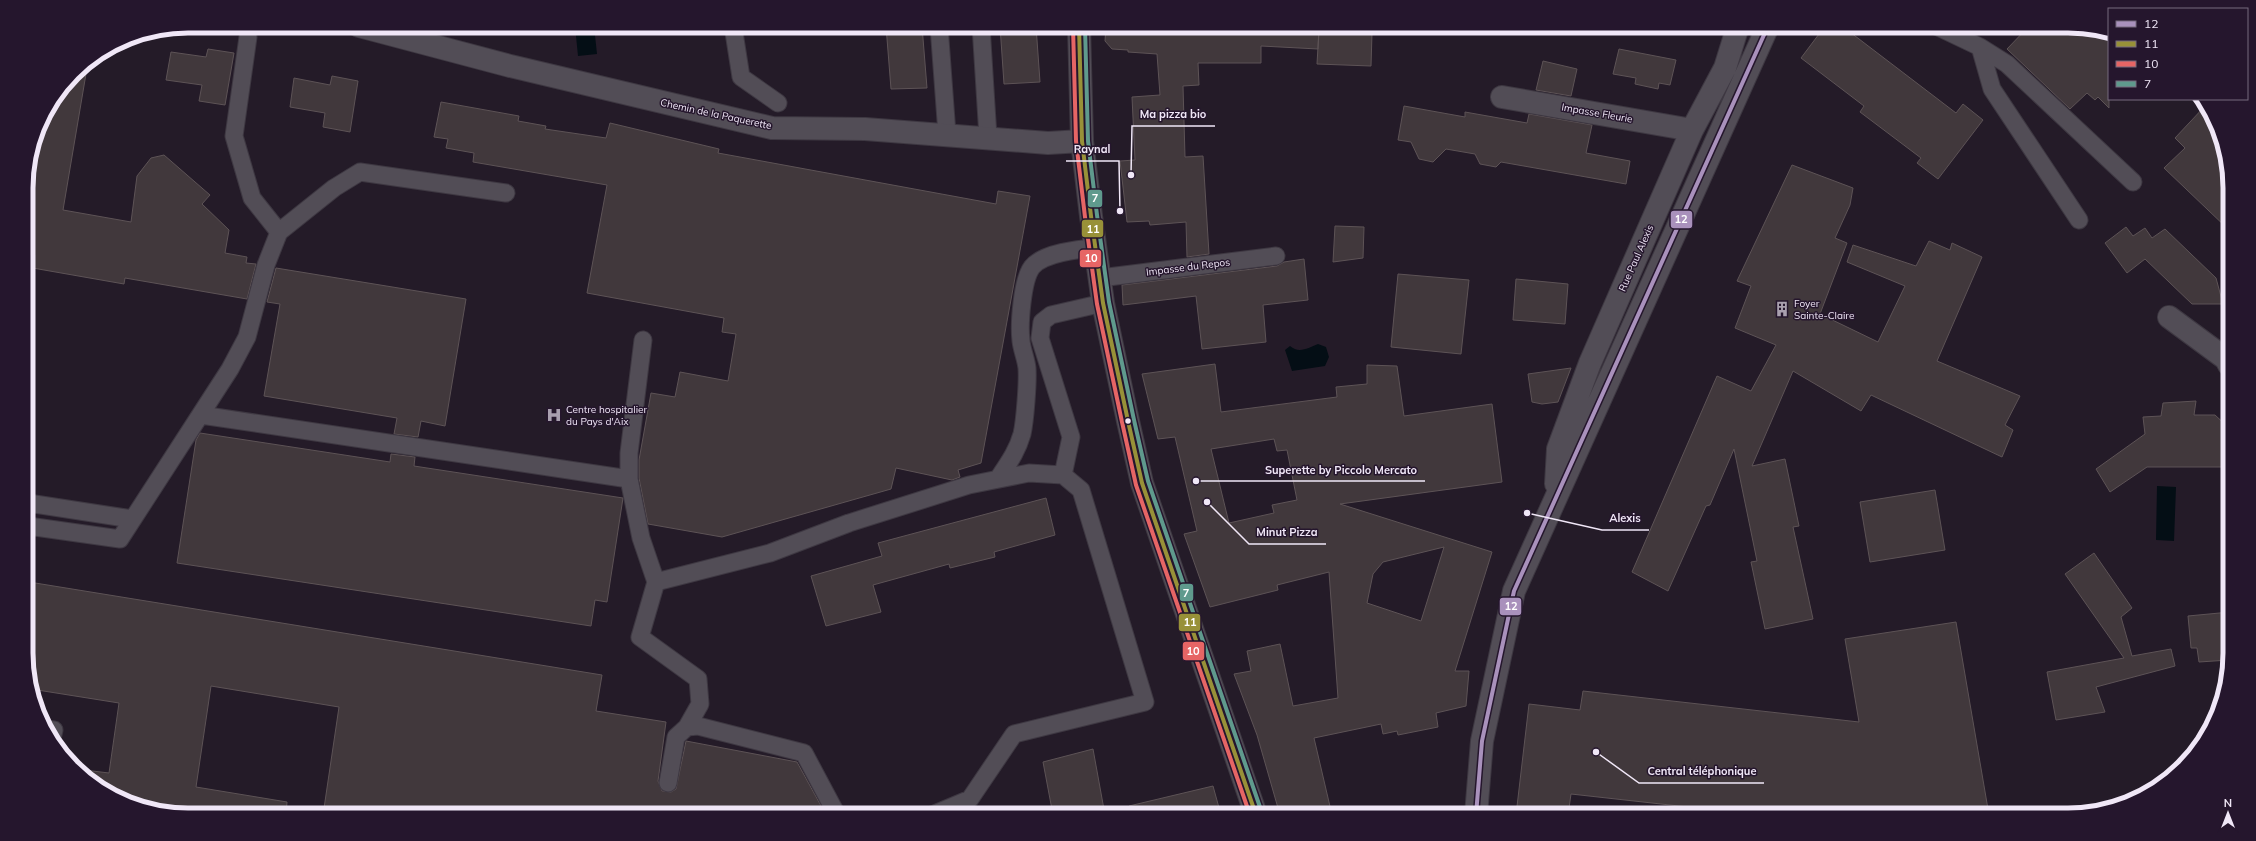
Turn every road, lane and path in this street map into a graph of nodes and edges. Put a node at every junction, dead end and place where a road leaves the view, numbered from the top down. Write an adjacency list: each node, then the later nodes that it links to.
1 (385, 33): 14 (street, Chemin de la Paquerette)
2 (734, 33): 12 (lane)
3 (940, 33): 14 (lane)
4 (981, 33): 15 (lane)
5 (1080, 33): 16 (street)
6 (1736, 33): 13 (street, Rue Paul Alexis)
7 (1765, 33): 32 (street)
8 (1951, 33): 10 (lane)
9 (248, 37): 20 (lane)
10 (1980, 47): 17 (lane); 19 (lane)
11 (1502, 97): 13 (street, Impasse Fleurie)
12 (778, 104)
13 (1692, 130): 32 (street, Rue Paul Alexis)
14 (947, 134): 15 (street, Chemin de la Paquerette)
15 (988, 137): 16 (street, Chemin de la Paquerette)
16 (1082, 141): 21 (street)
17 (2133, 182)
18 (506, 193): 20 (lane)
19 (2079, 220)
20 (279, 232): 28 (lane)
21 (1095, 248): 23 (street); 31 (lane)
22 (1276, 256): 23 (lane, Impasse du Repos)
23 (1100, 278): 24 (street)
24 (1103, 304): 29 (lane); 41 (street)
25 (2168, 317): 27 (street)
26 (643, 340): 30 (lane)
27 (2223, 357)
28 (201, 415): 30 (lane); 34 (lane)
29 (1063, 474): 31 (lane); 40 (lane)
30 (629, 479): 36 (lane)
31 (998, 479): 36 (lane)
32 (1555, 497): 42 (street)
33 (33, 503): 34 (lane)
34 (132, 519): 35 (lane)
35 (33, 527)
36 (656, 582): 37 (lane)
37 (687, 727): 38 (lane); 39 (lane)
38 (668, 783)
39 (833, 808)
40 (949, 808)
41 (1254, 808)
42 (1477, 808)

